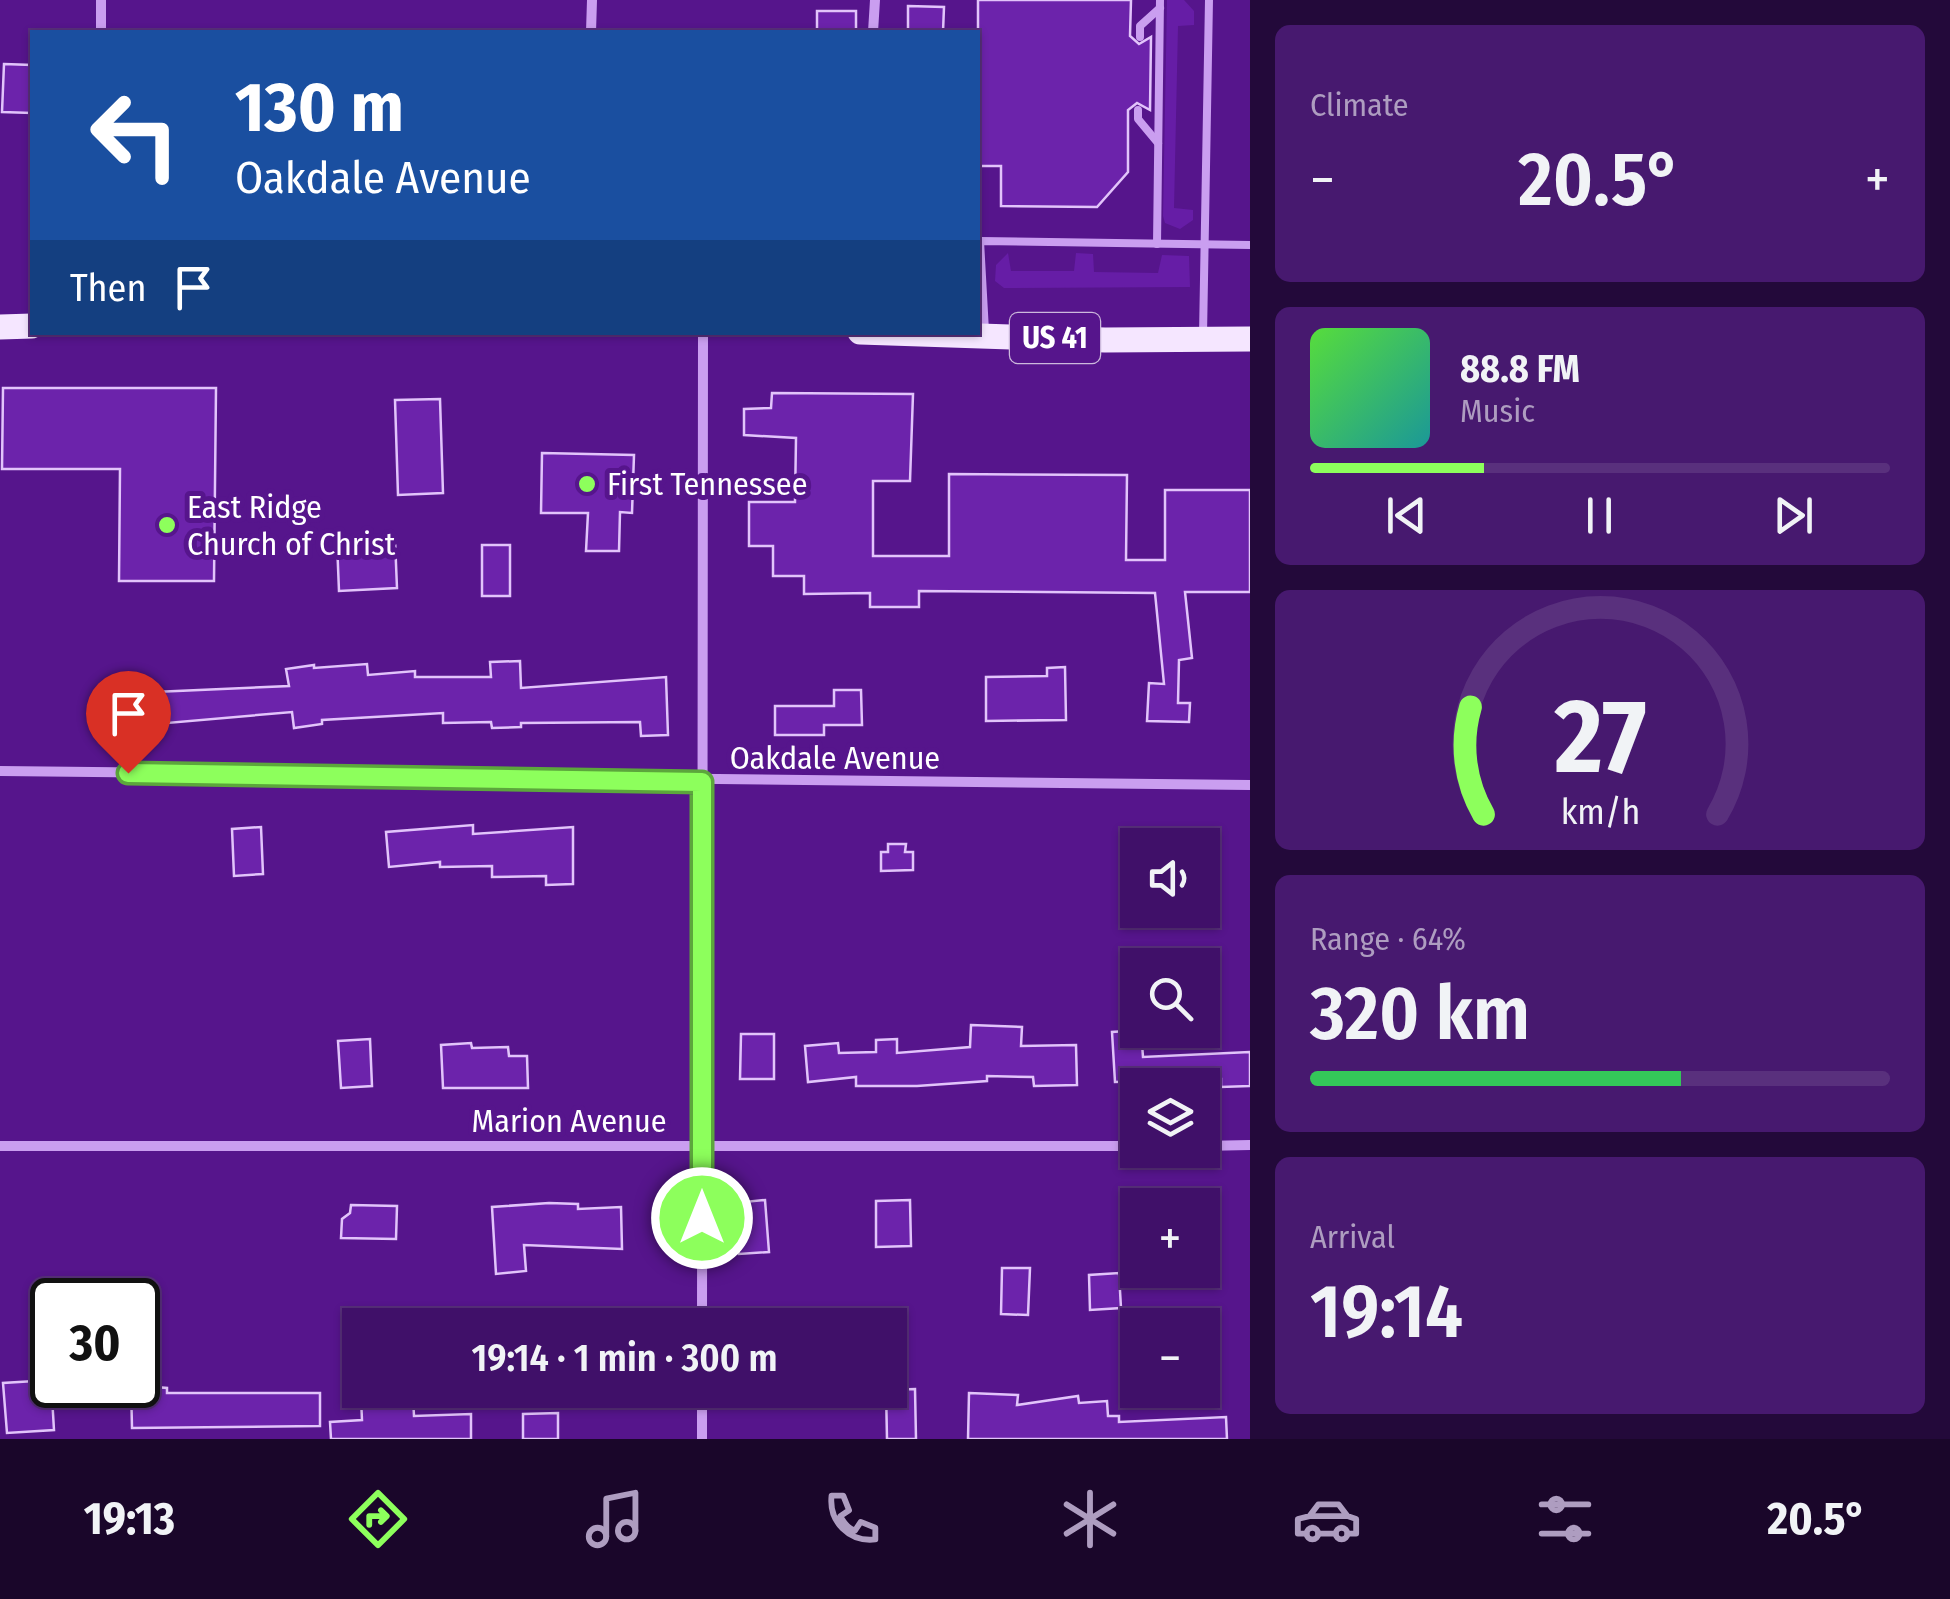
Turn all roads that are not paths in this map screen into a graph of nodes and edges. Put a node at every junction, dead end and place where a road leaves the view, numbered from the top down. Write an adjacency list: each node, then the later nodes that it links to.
1 (101, 0): 6 (street)
2 (592, 0): 7 (street)
3 (874, 0): 8 (street)
4 (1209, 0): 14 (lane)
5 (1160, 4): 9 (lane); 11 (lane)
6 (101, 30)
7 (591, 30)
8 (874, 30)
9 (1140, 36)
10 (1138, 110): 11 (lane)
11 (1158, 144): 12 (lane)
12 (1157, 244): 14 (lane); 19 (lane)
13 (1250, 245): 14 (lane)
14 (1205, 246): 21 (lane)
15 (30, 326): 16 (main road)
16 (0, 327)
17 (703, 335): 23 (street)
18 (954, 335): 19 (main road, US 41)
19 (985, 336): 21 (main road, US 41)
20 (1250, 338): 21 (main road, US 41)
21 (1202, 339)
22 (0, 771): 23 (street, Oakdale Avenue)
23 (702, 782): 24 (street, Oakdale Avenue); 26 (street)
24 (1250, 785)
25 (0, 1146): 26 (street, Marion Avenue)
26 (702, 1146): 27 (street, Marion Avenue); 30 (street)
27 (1120, 1146)
28 (1220, 1146): 29 (street)
29 (1250, 1146)
30 (702, 1308)
31 (702, 1408): 32 (street)
32 (702, 1439)

